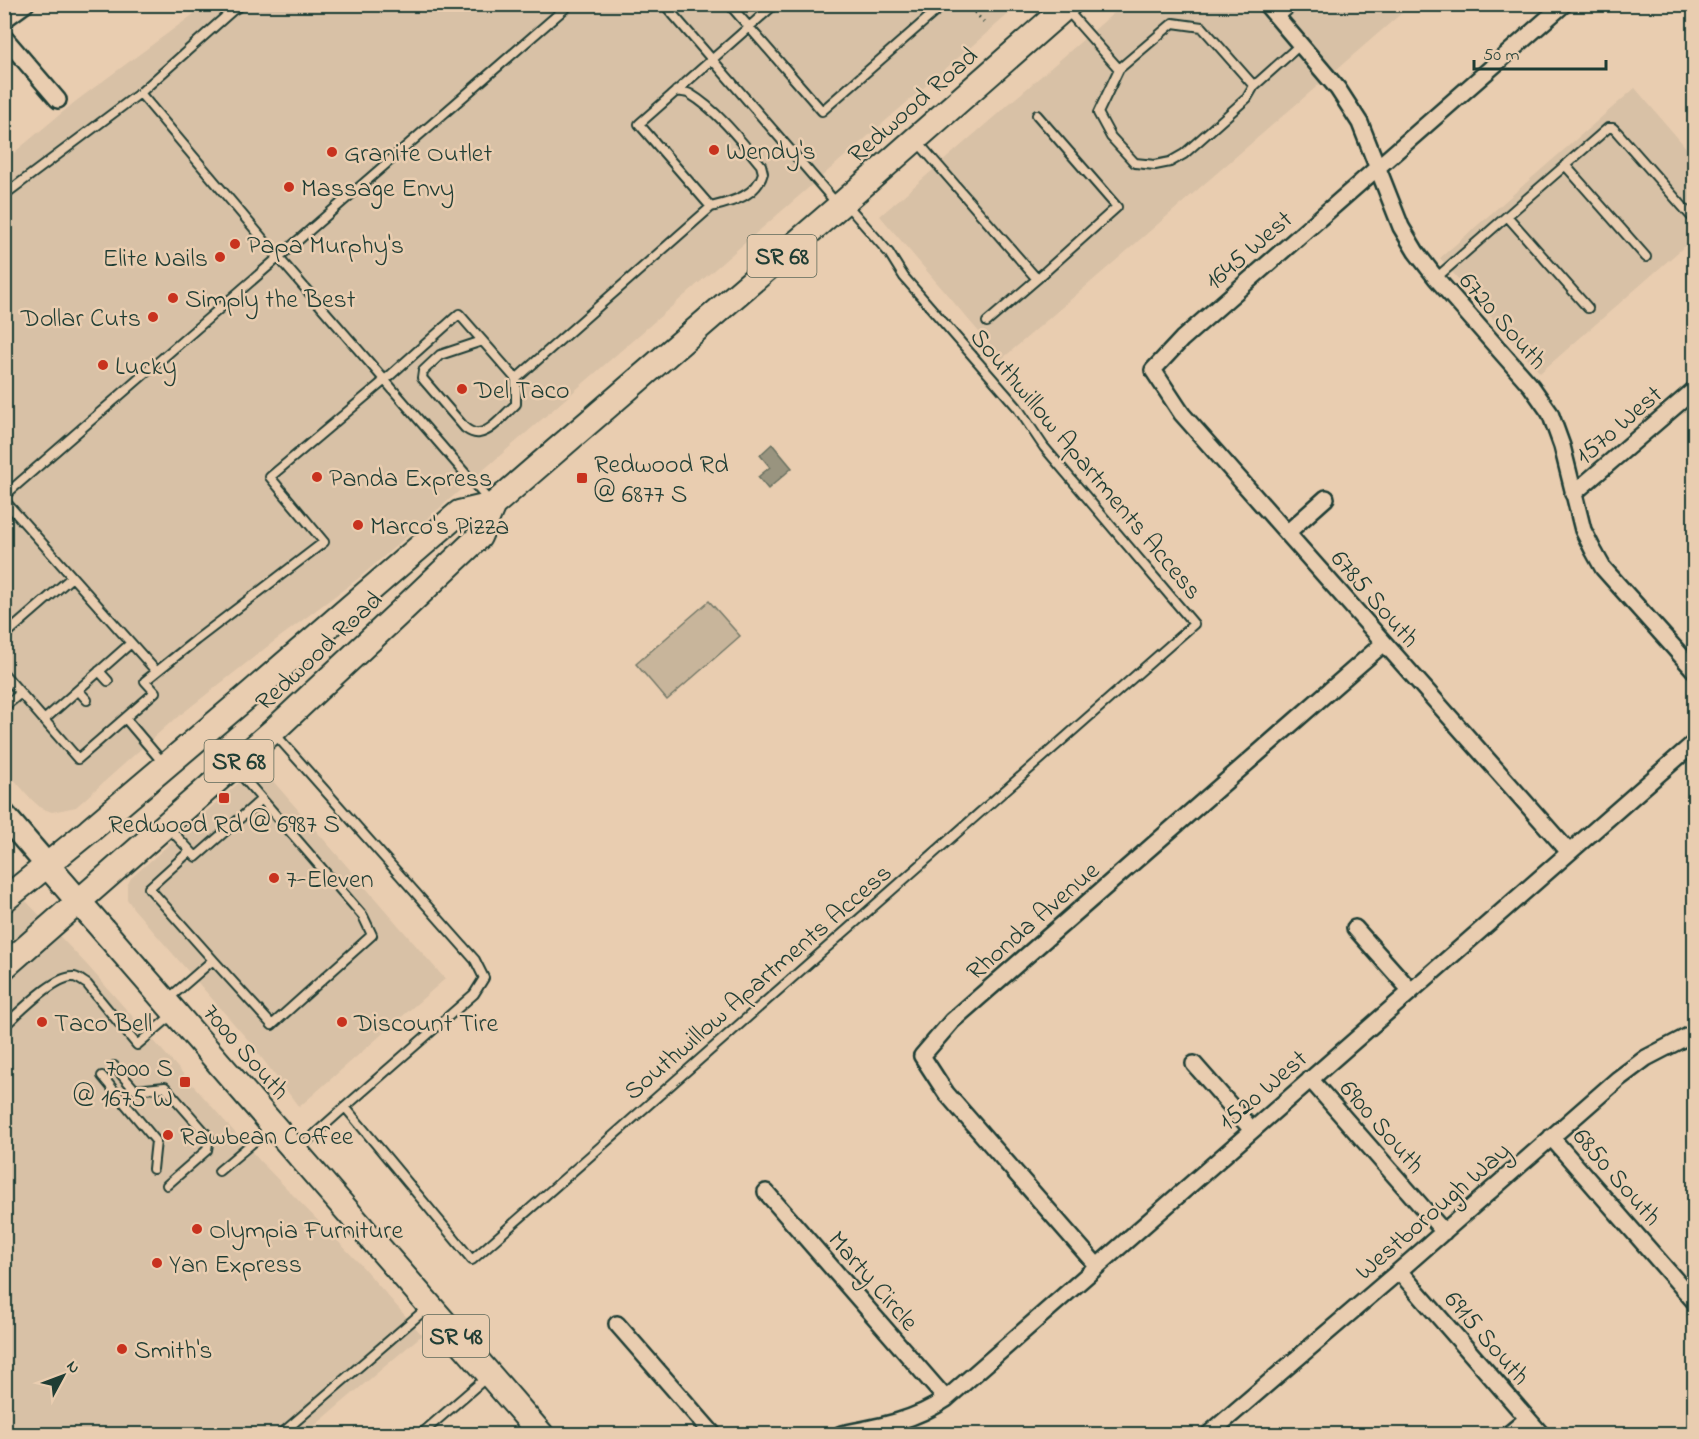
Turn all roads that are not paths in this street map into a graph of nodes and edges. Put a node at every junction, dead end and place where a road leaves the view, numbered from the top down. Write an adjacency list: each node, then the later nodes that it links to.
1 (26, 4): 13 (street)
2 (243, 4): 21 (lane)
3 (570, 4): 33 (lane)
4 (664, 4): 17 (lane)
5 (729, 4): 14 (lane)
6 (775, 4): 14 (lane)
7 (944, 4): 14 (lane)
8 (1266, 4): 12 (street, 6720 South)
9 (1295, 4): 12 (lane)
10 (1564, 4): 26 (street, 1645 West)
11 (1067, 6): 18 (lane); 24 (main road, Redwood Road / SR 68)
12 (1278, 19): 16 (street, 6720 South)
13 (4, 20)
14 (749, 27): 17 (lane)
15 (4, 37): 22 (street)
16 (1301, 44): 19 (lane); 26 (street, 6720 South)
17 (712, 60): 20 (lane); 28 (lane)
18 (1119, 69): 19 (lane); 19 (lane)
19 (1254, 86)
20 (676, 91): 29 (lane); 29 (lane)
21 (140, 93): 27 (lane); 33 (lane)
22 (58, 100)
23 (1037, 115): 35 (lane)
24 (915, 139): 28 (main road, Redwood Road / SR 68); 35 (lane)
25 (1565, 165): 30 (lane); 31 (lane); 32 (lane)
26 (1378, 167): 34 (street, 6720 South); 39 (street, 1645 West)
27 (4, 195)
28 (841, 204): 46 (main road, Redwood Road / SR 68); 86 (lane, Southwillow Apartments Access)
29 (711, 207): 40 (lane)
30 (1507, 216): 34 (lane); 36 (lane)
31 (1690, 216)
32 (1646, 256)
33 (279, 258): 41 (lane); 44 (lane)
34 (1436, 278): 43 (street, 6720 South)
35 (1036, 279): 37 (lane)
36 (1588, 308)
37 (987, 322)
38 (482, 340): 40 (lane); 40 (lane); 41 (lane)
39 (1153, 370): 47 (street, 6785 South)
40 (516, 379)
41 (385, 380): 46 (lane); 54 (lane)
42 (1695, 390): 43 (street, 1570 West)
43 (1574, 494): 52 (street, 6720 South)
44 (4, 498): 48 (lane)
45 (1326, 498): 47 (street)
46 (493, 505): 63 (main road, Redwood Road / SR 68); 65 (main road, Redwood Road / SR 68)
47 (1288, 532): 51 (street, 6785 South)
48 (72, 577): 49 (lane); 50 (lane)
49 (4, 636)
50 (131, 643): 53 (lane); 54 (lane)
51 (1383, 643): 71 (street, 6785 South); 96 (street, Rhonda Avenue)
52 (1695, 670)
53 (99, 671): 56 (lane); 57 (lane)
54 (156, 671): 61 (lane)
55 (4, 674): 58 (lane)
56 (108, 681)
57 (78, 690): 59 (lane); 62 (lane)
58 (21, 693): 60 (lane); 62 (lane)
59 (87, 700)
60 (4, 707)
61 (125, 718): 62 (lane); 65 (lane)
62 (44, 720)
63 (273, 731): 66 (main road, Redwood Road / SR 68); 86 (lane)
64 (1695, 742): 71 (street, 1520 West)
65 (165, 765): 72 (main road, Redwood Road / SR 68)
66 (233, 766): 67 (lane); 69 (main road, Redwood Road / SR 68)
67 (262, 799): 70 (lane); 76 (lane)
68 (4, 815): 72 (main road, 7000 South)
69 (166, 825): 70 (lane); 74 (main road, Redwood Road / SR 68)
70 (190, 851): 76 (lane)
71 (1569, 852): 78 (street, 1520 West)
72 (47, 865): 73 (main road, Redwood Road / SR 68); 74 (main road, 7000 South / SR 48)
73 (4, 900)
74 (79, 902): 77 (main road, Redwood Road / SR 68); 79 (main road, 7000 South / SR 48)
75 (1355, 928): 78 (street)
76 (213, 960): 79 (lane)
77 (4, 967)
78 (1411, 991): 85 (street, 1520 West)
79 (171, 1006): 80 (lane); 87 (main road, 7000 South / SR 48)
80 (4, 1026)
81 (1695, 1033): 89 (street, Westborough Way)
82 (1194, 1064): 88 (street)
83 (114, 1066): 93 (lane)
84 (102, 1076): 91 (lane)
85 (1310, 1078): 88 (street, 1520 West); 95 (street, 6900 South)
86 (345, 1107): 90 (lane)
87 (274, 1125): 90 (main road, 7000 South / SR 48); 92 (lane)
88 (1252, 1130): 96 (street, 1520 West)
89 (1551, 1137): 95 (street, Westborough Way); 98 (street, 6850 South)
90 (296, 1151): 99 (main road, 7000 South / SR 48)
91 (153, 1169)
92 (219, 1171)
93 (167, 1185)
94 (766, 1192): 102 (street, Marty Circle)
95 (1444, 1232): 97 (street, Westborough Way)
96 (1097, 1266): 102 (street, 1520 West)
97 (1399, 1271): 103 (street, 6915 South); 109 (street, Westborough Way)
98 (1695, 1301)
99 (430, 1305): 101 (main road, 7000 South / SR 48); 104 (lane)
100 (617, 1324): 107 (street)
101 (489, 1375): 105 (lane); 106 (main road, 7000 South / SR 48)
102 (946, 1399): 108 (street, 1520 West)
103 (1527, 1419): 110 (street); 111 (street, 6915 South)
104 (281, 1434)
105 (421, 1434)
106 (541, 1434)
107 (713, 1434)
108 (841, 1434)
109 (1209, 1434)
110 (1509, 1434)
111 (1541, 1434)

